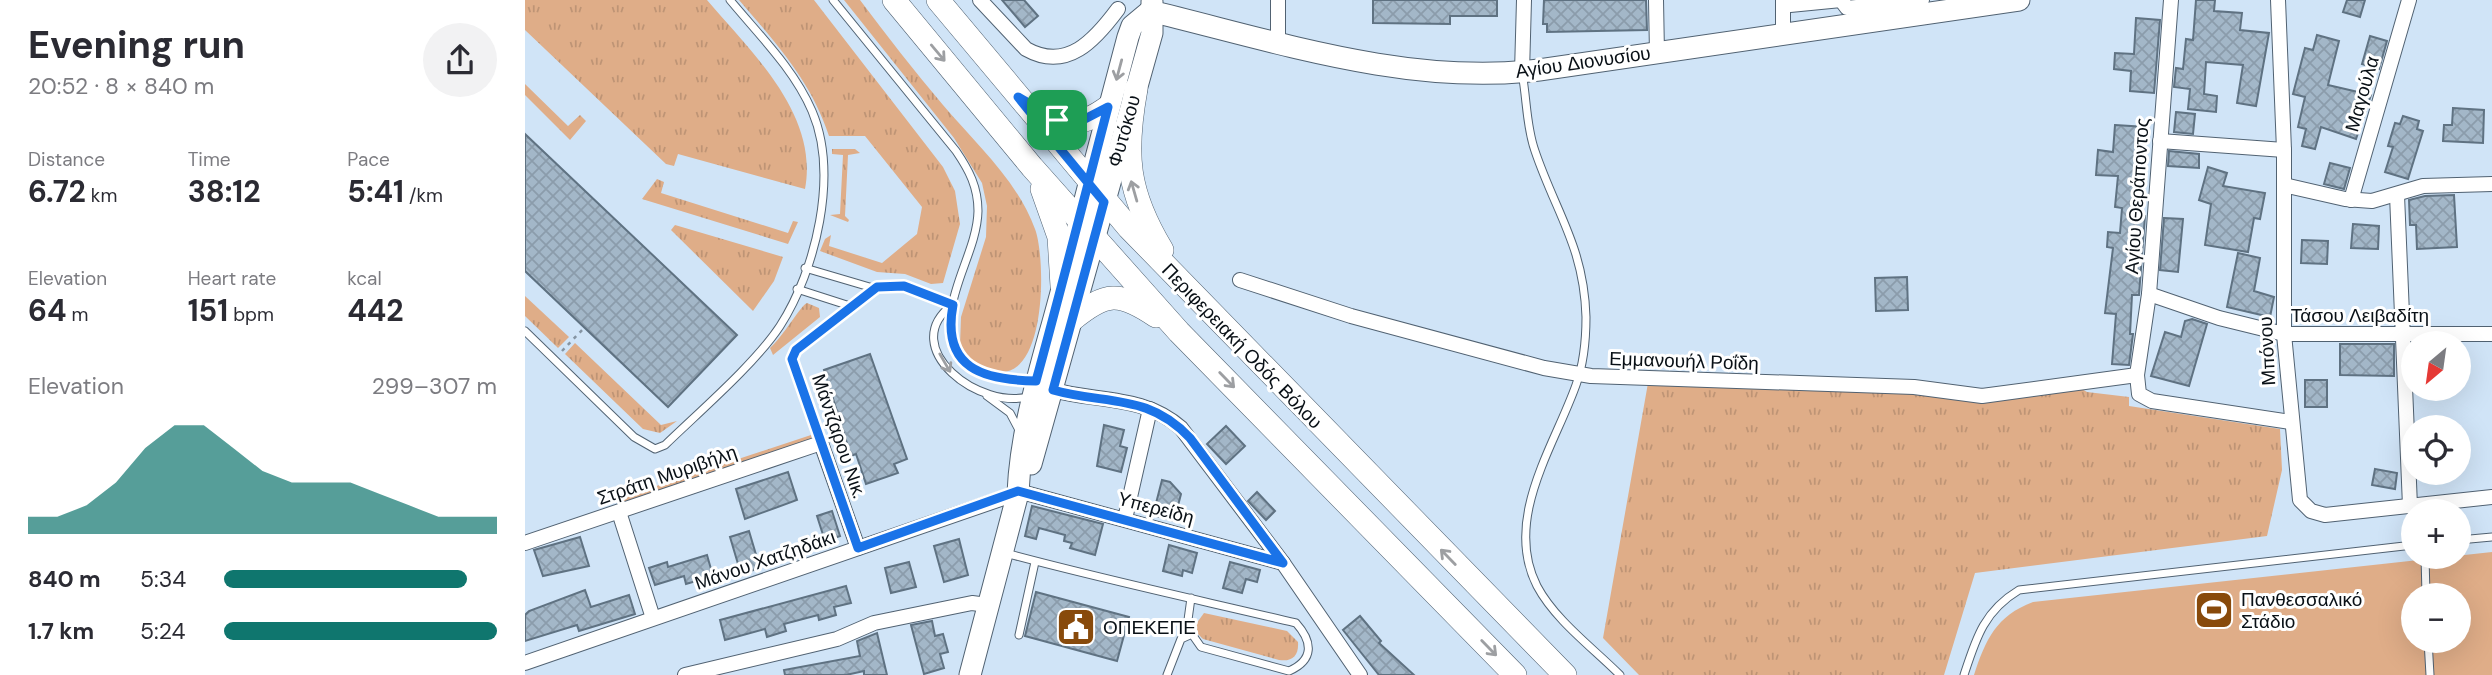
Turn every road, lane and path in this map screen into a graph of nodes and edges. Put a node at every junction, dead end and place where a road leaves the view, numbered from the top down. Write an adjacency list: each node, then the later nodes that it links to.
1 (730, 0): 37 (lane)
2 (834, 0): 44 (lane)
3 (894, 0): 28 (main road, Περιφερειακή Οδός Βόλου, one-way to 28)
4 (938, 0): 24 (main road, Περιφερειακή Οδός Βόλου)
5 (980, 0): 18 (street)
6 (1278, 0): 20 (street)
7 (1524, 0): 22 (street)
8 (1656, 0): 21 (street)
9 (1783, 0): 19 (street)
10 (1790, 0): 11 (street)
11 (1841, 0): 12 (street)
12 (1922, 0)
13 (2016, 0): 19 (main road, Αγίου Διονυσίου)
14 (2171, 0): 26 (street, Αγίου Θεράποντος)
15 (2278, 0): 27 (street, Μπόνου)
16 (2409, 0): 33 (street, Μαγούλα)
17 (1151, 6): 20 (main road, Αγίου Διονυσίου); 23 (main road, Φυτόκου); 25 (main road, Φυτόκου, one-way to 25)
18 (1118, 9)
19 (1783, 34): 21 (main road, Αγίου Διονυσίου)
20 (1278, 42): 22 (main road, Αγίου Διονυσίου)
21 (1657, 53): 22 (main road, Αγίου Διονυσίου)
22 (1522, 72): 55 (lane)
23 (1136, 89): 34 (main road, Φυτόκου); 42 (main road, one-way to 23)
24 (1018, 97): 25 (main road); 29 (main road, Περιφερειακή Οδός Βόλου)
25 (1108, 107): 29 (main road, Φυτόκου)
26 (2160, 141): 27 (street); 43 (street, Αγίου Θεράποντος)
27 (2284, 150): 31 (street, Μπόνου)
28 (1032, 167): 35 (main road, Περιφερειακή Οδός Βόλου); 39 (main road)
29 (1088, 182): 34 (main road, Περιφερειακή Οδός Βόλου); 35 (main road, Φυτόκου)
30 (2492, 184): 32 (street)
31 (2284, 185): 33 (street); 50 (street, Μπόνου)
32 (2397, 195): 33 (street); 53 (street)
33 (2351, 200)
34 (1104, 202): 36 (main road, Φυτόκου); 42 (main road, Περιφερειακή Οδός Βόλου)
35 (1079, 220): 36 (main road, Περιφερειακή Οδός Βόλου); 39 (main road, Φυτόκου)
36 (1094, 238): 46 (main road, Φυτόκου); 49 (main road, Περιφερειακή Οδός Βόλου)
37 (805, 268): 40 (lane); 41 (lane)
38 (1240, 280): 55 (street, Εμμανουήλ Ροΐδη)
39 (1062, 286): 57 (main road, Φυτόκου)
40 (873, 288): 44 (lane); 45 (lane, Μάντζαρου Νικ.)
41 (797, 289): 45 (lane); 54 (lane)
42 (1190, 294): 91 (main road, Περιφερειακή Οδός Βόλου, one-way to 42)
43 (2149, 294): 50 (street, Τάσου Λειβαδίτη); 56 (street, Αγίου Θεράποντος)
44 (953, 305): 57 (lane); 58 (lane, one-way to 58)
45 (850, 306): 63 (lane, Μάντζαρου Νικ.)
46 (1073, 320): 49 (main road); 57 (main road, Φυτόκου)
47 (584, 328): 54 (path)
48 (525, 331): 54 (lane)
49 (1179, 332): 90 (main road, Περιφερειακή Οδός Βόλου, one-way to 90)
50 (2284, 334): 53 (street, Τάσου Λειβαδίτη); 61 (street, Μπόνου)
51 (2471, 334): 52 (street, Τάσου Λειβαδίτη)
52 (2492, 334)
53 (2401, 336)
54 (555, 359)
55 (1579, 375): 56 (street, Εμμανουήλ Ροΐδη); 92 (lane)
56 (2137, 375): 61 (street, Αγίου Θεράποντος)
57 (1040, 389): 58 (lane); 60 (street); 62 (main road, Φυτόκου); 64 (main road, Φυτόκου)
58 (978, 391): 62 (lane)
59 (2404, 401): 66 (street)
60 (1150, 408): 70 (street); 78 (street)
61 (2291, 422): 68 (street, Μπόνου)
62 (1022, 442): 64 (main road, Φυτόκου)
63 (821, 443): 69 (street, Στράτη Μυριβήλη); 75 (street, Μάντζαρου Νικ.)
64 (1018, 492): 70 (street, Υπερείδη); 75 (street, Μάνου Χατζηδάκι); 76 (main road, Φυτόκου)
65 (2492, 497): 67 (street, Μπόνου)
66 (2410, 499)
67 (2471, 499)
68 (2401, 507)
69 (619, 512): 73 (street, Στράτη Μυριβήλη); 81 (street)
70 (1125, 519): 78 (street, Υπερείδη)
71 (2492, 537): 72 (lane)
72 (2471, 539)
73 (525, 543)
74 (2401, 546): 93 (lane)
75 (858, 548): 81 (street, Μάνου Χατζηδάκι)
76 (1001, 552): 77 (lane); 80 (main road, Φυτόκου)
77 (1035, 562): 79 (lane); 82 (lane)
78 (1283, 563): 89 (street)
79 (1191, 598): 83 (lane); 83 (lane)
80 (987, 605): 86 (street); 87 (main road, Φυτόκου)
81 (653, 618): 85 (street, Μάνου Χατζηδάκι)
82 (1019, 635)
83 (1190, 635): 88 (lane)
84 (2429, 653): 94 (lane)
85 (525, 663)
86 (685, 675)
87 (970, 675)
88 (1167, 675)
89 (1360, 675)
90 (1515, 675)
91 (1565, 675)
92 (1620, 675)
93 (1963, 675)
94 (2430, 675)

